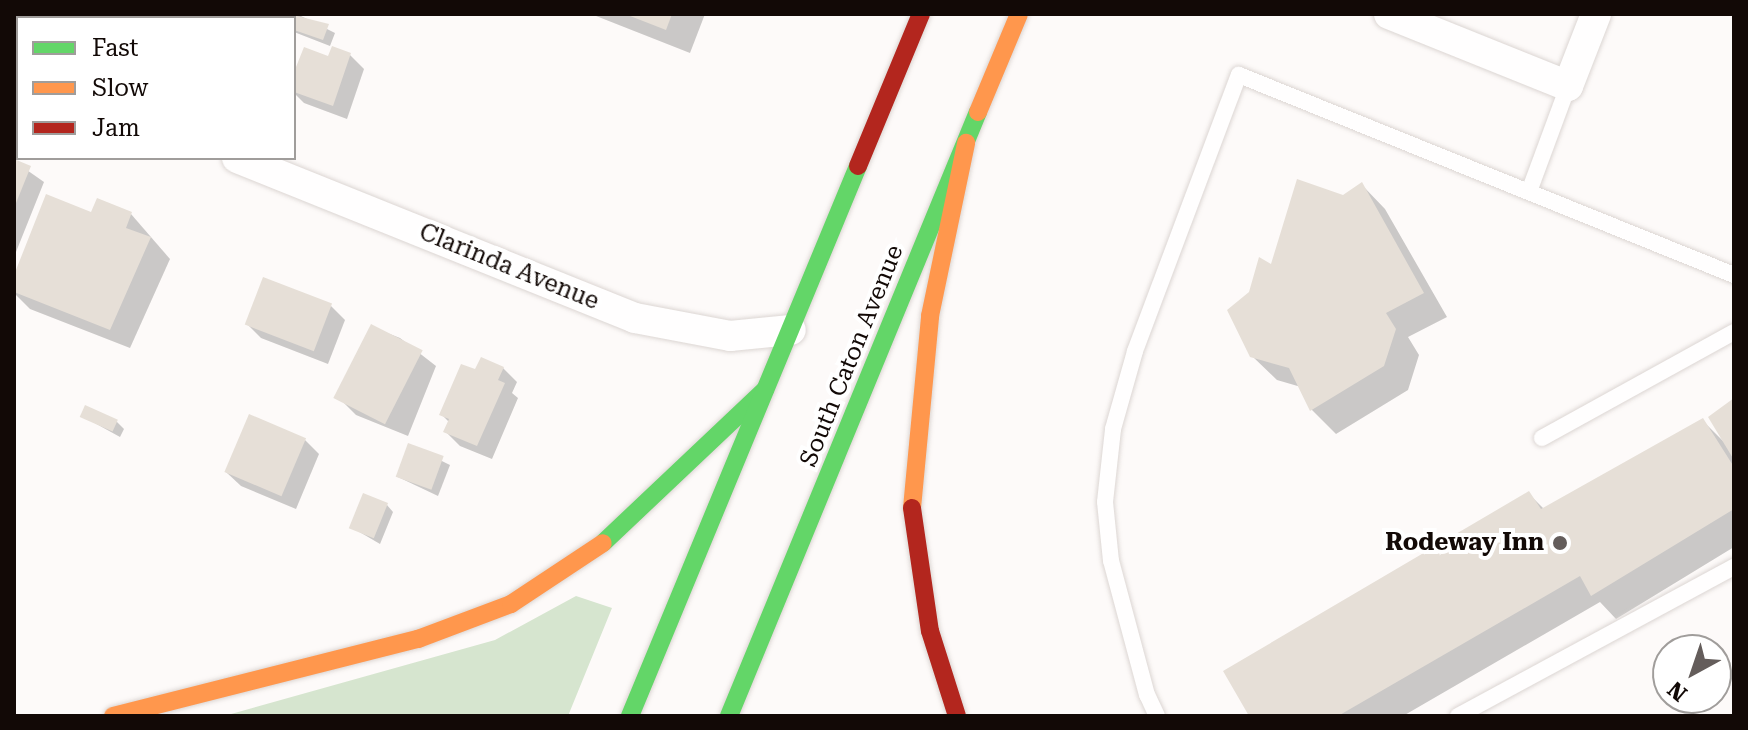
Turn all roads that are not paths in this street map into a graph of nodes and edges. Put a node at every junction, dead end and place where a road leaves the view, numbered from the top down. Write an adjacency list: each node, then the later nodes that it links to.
1 (921, 14): 10 (main road)
2 (1019, 14): 6 (main road, South Caton Avenue)
3 (1389, 14): 5 (street)
4 (1596, 14): 5 (street)
5 (1568, 86): 8 (lane)
6 (966, 143): 17 (main road, South Caton Avenue); 18 (main road)
7 (242, 160): 10 (street, Clarinda Avenue)
8 (1530, 189): 9 (lane); 19 (lane)
9 (1734, 275)
10 (791, 330): 12 (main road)
11 (1733, 335): 13 (lane)
12 (765, 390): 15 (main road); 16 (main road)
13 (1542, 438)
14 (1734, 567): 20 (lane)
15 (113, 716)
16 (630, 716)
17 (729, 716)
18 (957, 716)
19 (1157, 716)
20 (1458, 716)

